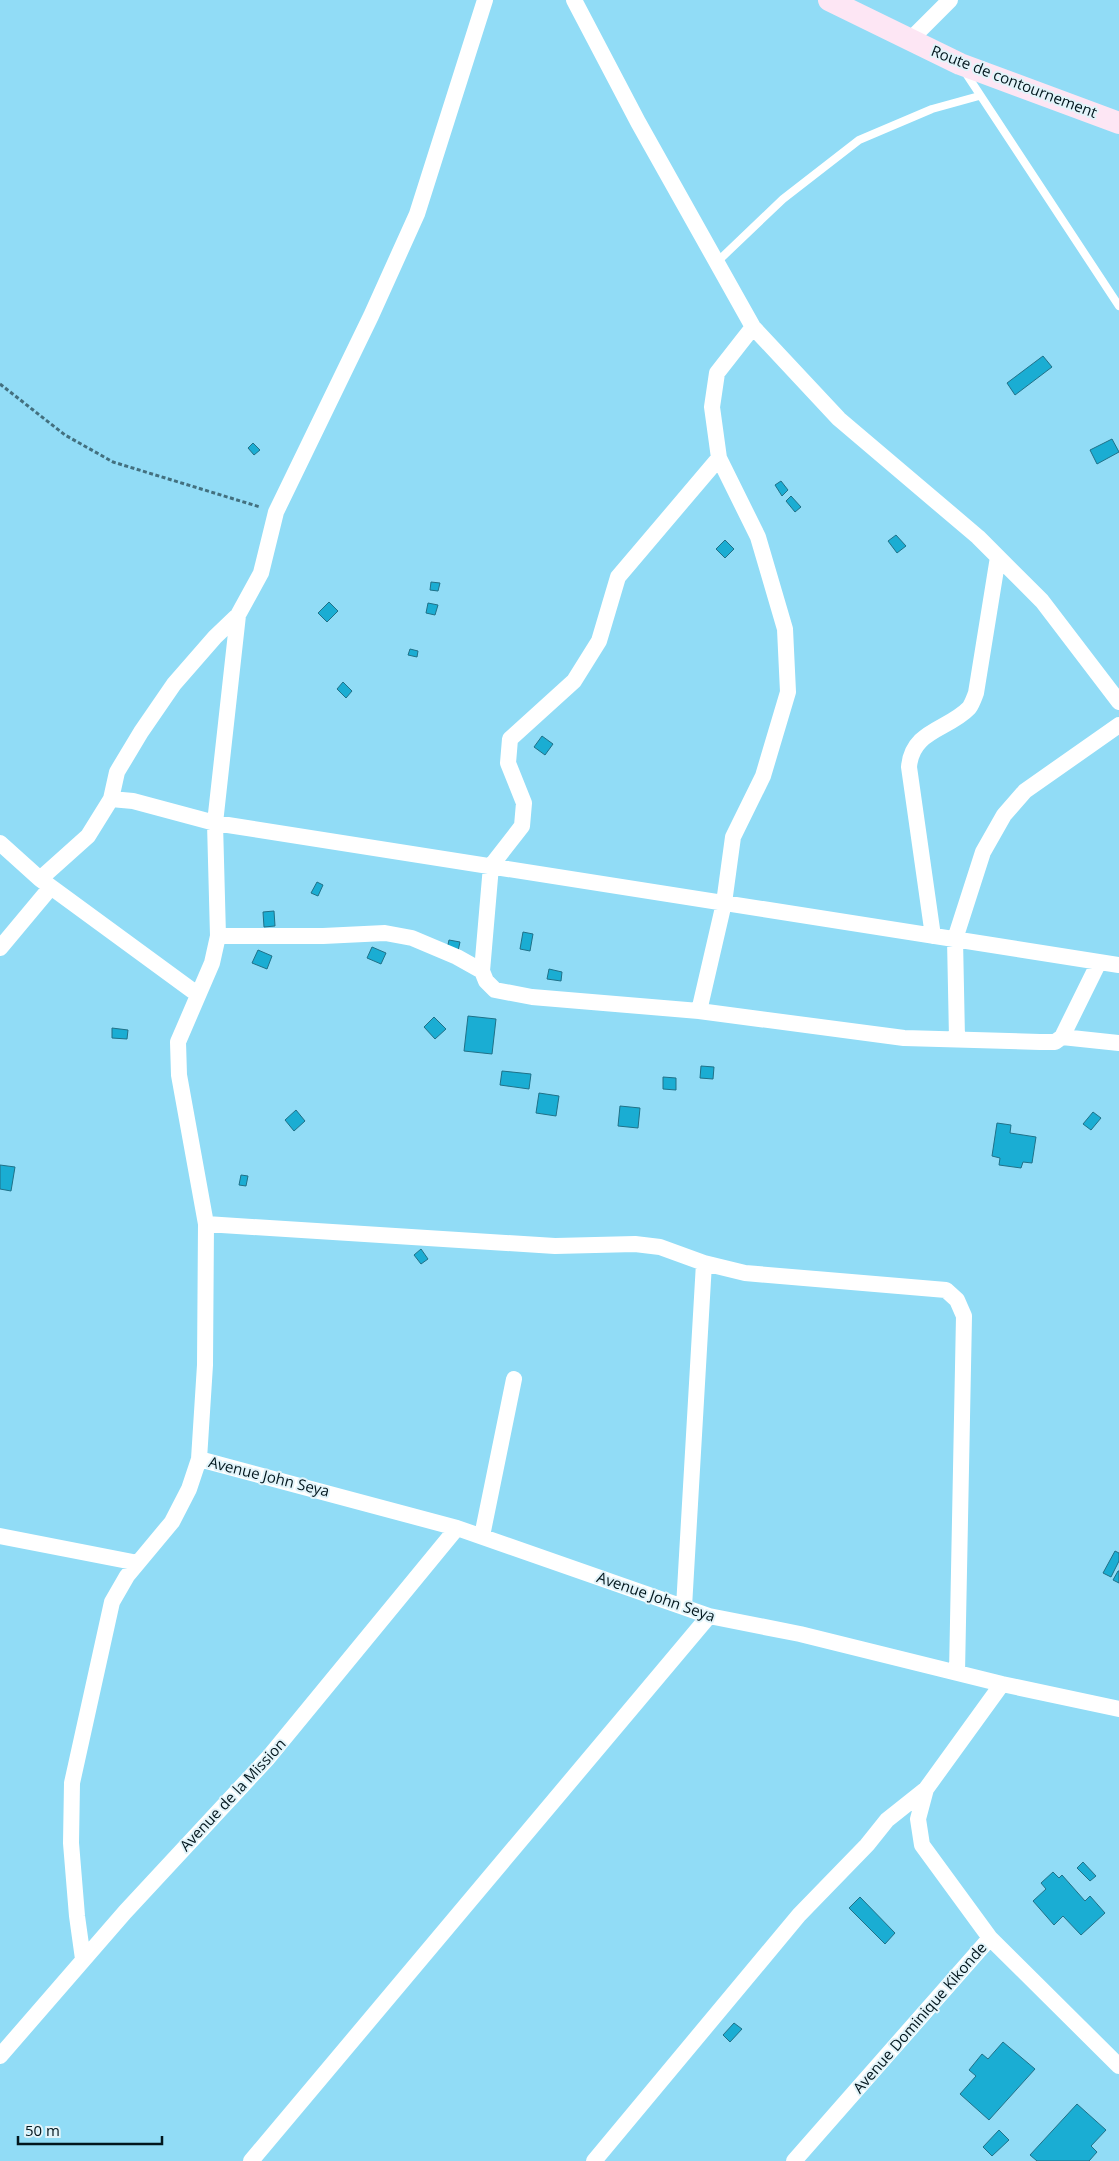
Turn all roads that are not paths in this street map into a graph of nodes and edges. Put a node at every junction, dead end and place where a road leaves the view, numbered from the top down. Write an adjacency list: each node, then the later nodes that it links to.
1 (485, 0): 14 (street)
2 (574, 0): 9 (street)
3 (829, 0): 5 (street, Route de contournement)
4 (950, 0): 5 (street)
5 (910, 40): 6 (street, Route de contournement)
6 (960, 64): 7 (lane); 8 (street, Route de contournement)
7 (979, 96): 9 (lane); 10 (lane)
8 (1119, 123)
9 (717, 262): 11 (street)
10 (1119, 306)
11 (753, 326): 12 (street); 13 (street)
12 (719, 458): 20 (street); 22 (street)
13 (998, 557): 15 (street); 24 (street)
14 (238, 615): 17 (street); 18 (street)
15 (1119, 702)
16 (1119, 725): 25 (street)
17 (110, 799): 18 (street); 21 (street)
18 (215, 823): 20 (street); 23 (street)
19 (0, 843): 21 (street)
20 (491, 866): 22 (street); 29 (street)
21 (46, 883): 26 (street); 30 (street)
22 (724, 903): 24 (street); 31 (street)
23 (218, 936): 29 (street); 30 (street)
24 (934, 936): 25 (street)
25 (955, 939): 27 (street); 33 (street)
26 (0, 948)
27 (1099, 962): 28 (street); 32 (street)
28 (1119, 965)
29 (482, 972): 31 (street)
30 (197, 994): 35 (street)
31 (699, 1011): 33 (street)
32 (1062, 1036): 33 (street); 34 (street)
33 (957, 1038)
34 (1119, 1043)
35 (206, 1224): 36 (street); 38 (street)
36 (704, 1263): 43 (street); 45 (street)
37 (514, 1379): 41 (street)
38 (199, 1459): 39 (street, Avenue John Seya); 42 (street)
39 (457, 1528): 41 (street, Avenue John Seya); 50 (street, Avenue de la Mission)
40 (0, 1536): 42 (street)
41 (482, 1536): 43 (street, Avenue John Seya)
42 (138, 1563): 50 (street)
43 (684, 1607): 44 (street, Avenue John Seya)
44 (708, 1616): 45 (street, Avenue John Seya); 53 (street)
45 (957, 1673): 46 (street, Avenue John Seya)
46 (1002, 1684): 47 (street, Avenue John Seya); 48 (street)
47 (1119, 1709)
48 (926, 1789): 49 (street, Avenue Dominique Kikonde); 54 (street)
49 (990, 1938): 52 (street); 55 (street, Avenue Dominique Kikonde)
50 (84, 1959): 51 (street, Avenue de la Mission)
51 (0, 2056)
52 (1119, 2066)
53 (251, 2161)
54 (594, 2161)
55 (794, 2161)

